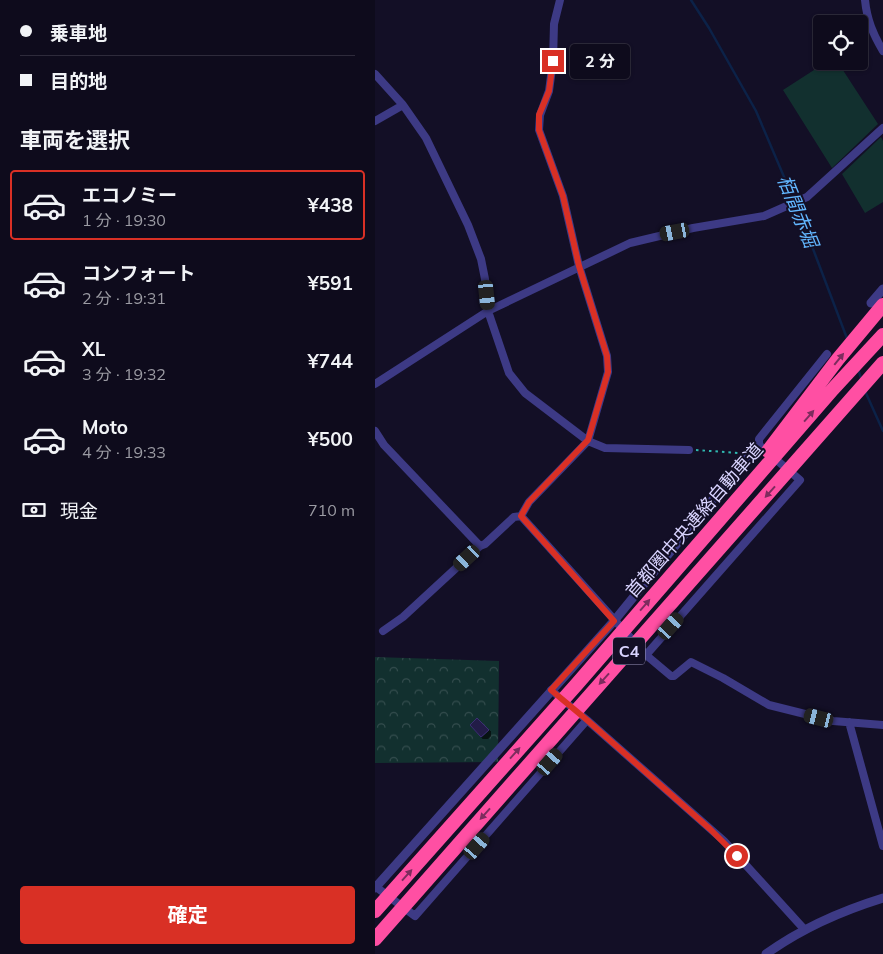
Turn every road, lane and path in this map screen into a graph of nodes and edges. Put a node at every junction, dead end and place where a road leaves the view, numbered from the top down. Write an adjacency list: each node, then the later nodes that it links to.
1 (559, 0): 8 (street)
2 (865, 0): 3 (street)
3 (883, 51)
4 (375, 74): 5 (street)
5 (403, 104): 6 (street); 11 (street)
6 (375, 121)
7 (883, 128): 8 (street)
8 (579, 266): 11 (street); 17 (street)
9 (883, 289): 10 (street)
10 (877, 304): 22 (highway, one-way to 10, bridge)
11 (488, 311): 15 (street); 17 (street)
12 (883, 334): 22 (highway, 首都圏中央連絡自動車道 / C4, one-way to 12, bridge)
13 (827, 354): 18 (street)
14 (883, 363): 36 (highway, C4, one-way to 36, bridge)
15 (375, 384)
16 (375, 431): 23 (street)
17 (588, 440): 19 (street); 21 (street)
18 (760, 447): 20 (street); 26 (street)
19 (689, 450): 20 (path)
20 (746, 458): 24 (street)
21 (521, 516): 23 (street); 24 (street)
22 (715, 524): 34 (highway, 首都圏中央連絡自動車道 / C4, one-way to 22, bridge)
23 (480, 546): 25 (street)
24 (614, 621): 26 (street); 27 (street)
25 (383, 631)
26 (646, 655): 29 (street)
27 (551, 690): 28 (street); 32 (street)
28 (587, 720): 32 (street); 35 (street)
29 (849, 722): 30 (street); 31 (street)
30 (883, 724)
31 (883, 846)
32 (375, 887)
33 (883, 898): 35 (street)
34 (375, 911)
35 (804, 929): 37 (street)
36 (375, 939)
37 (766, 954)

